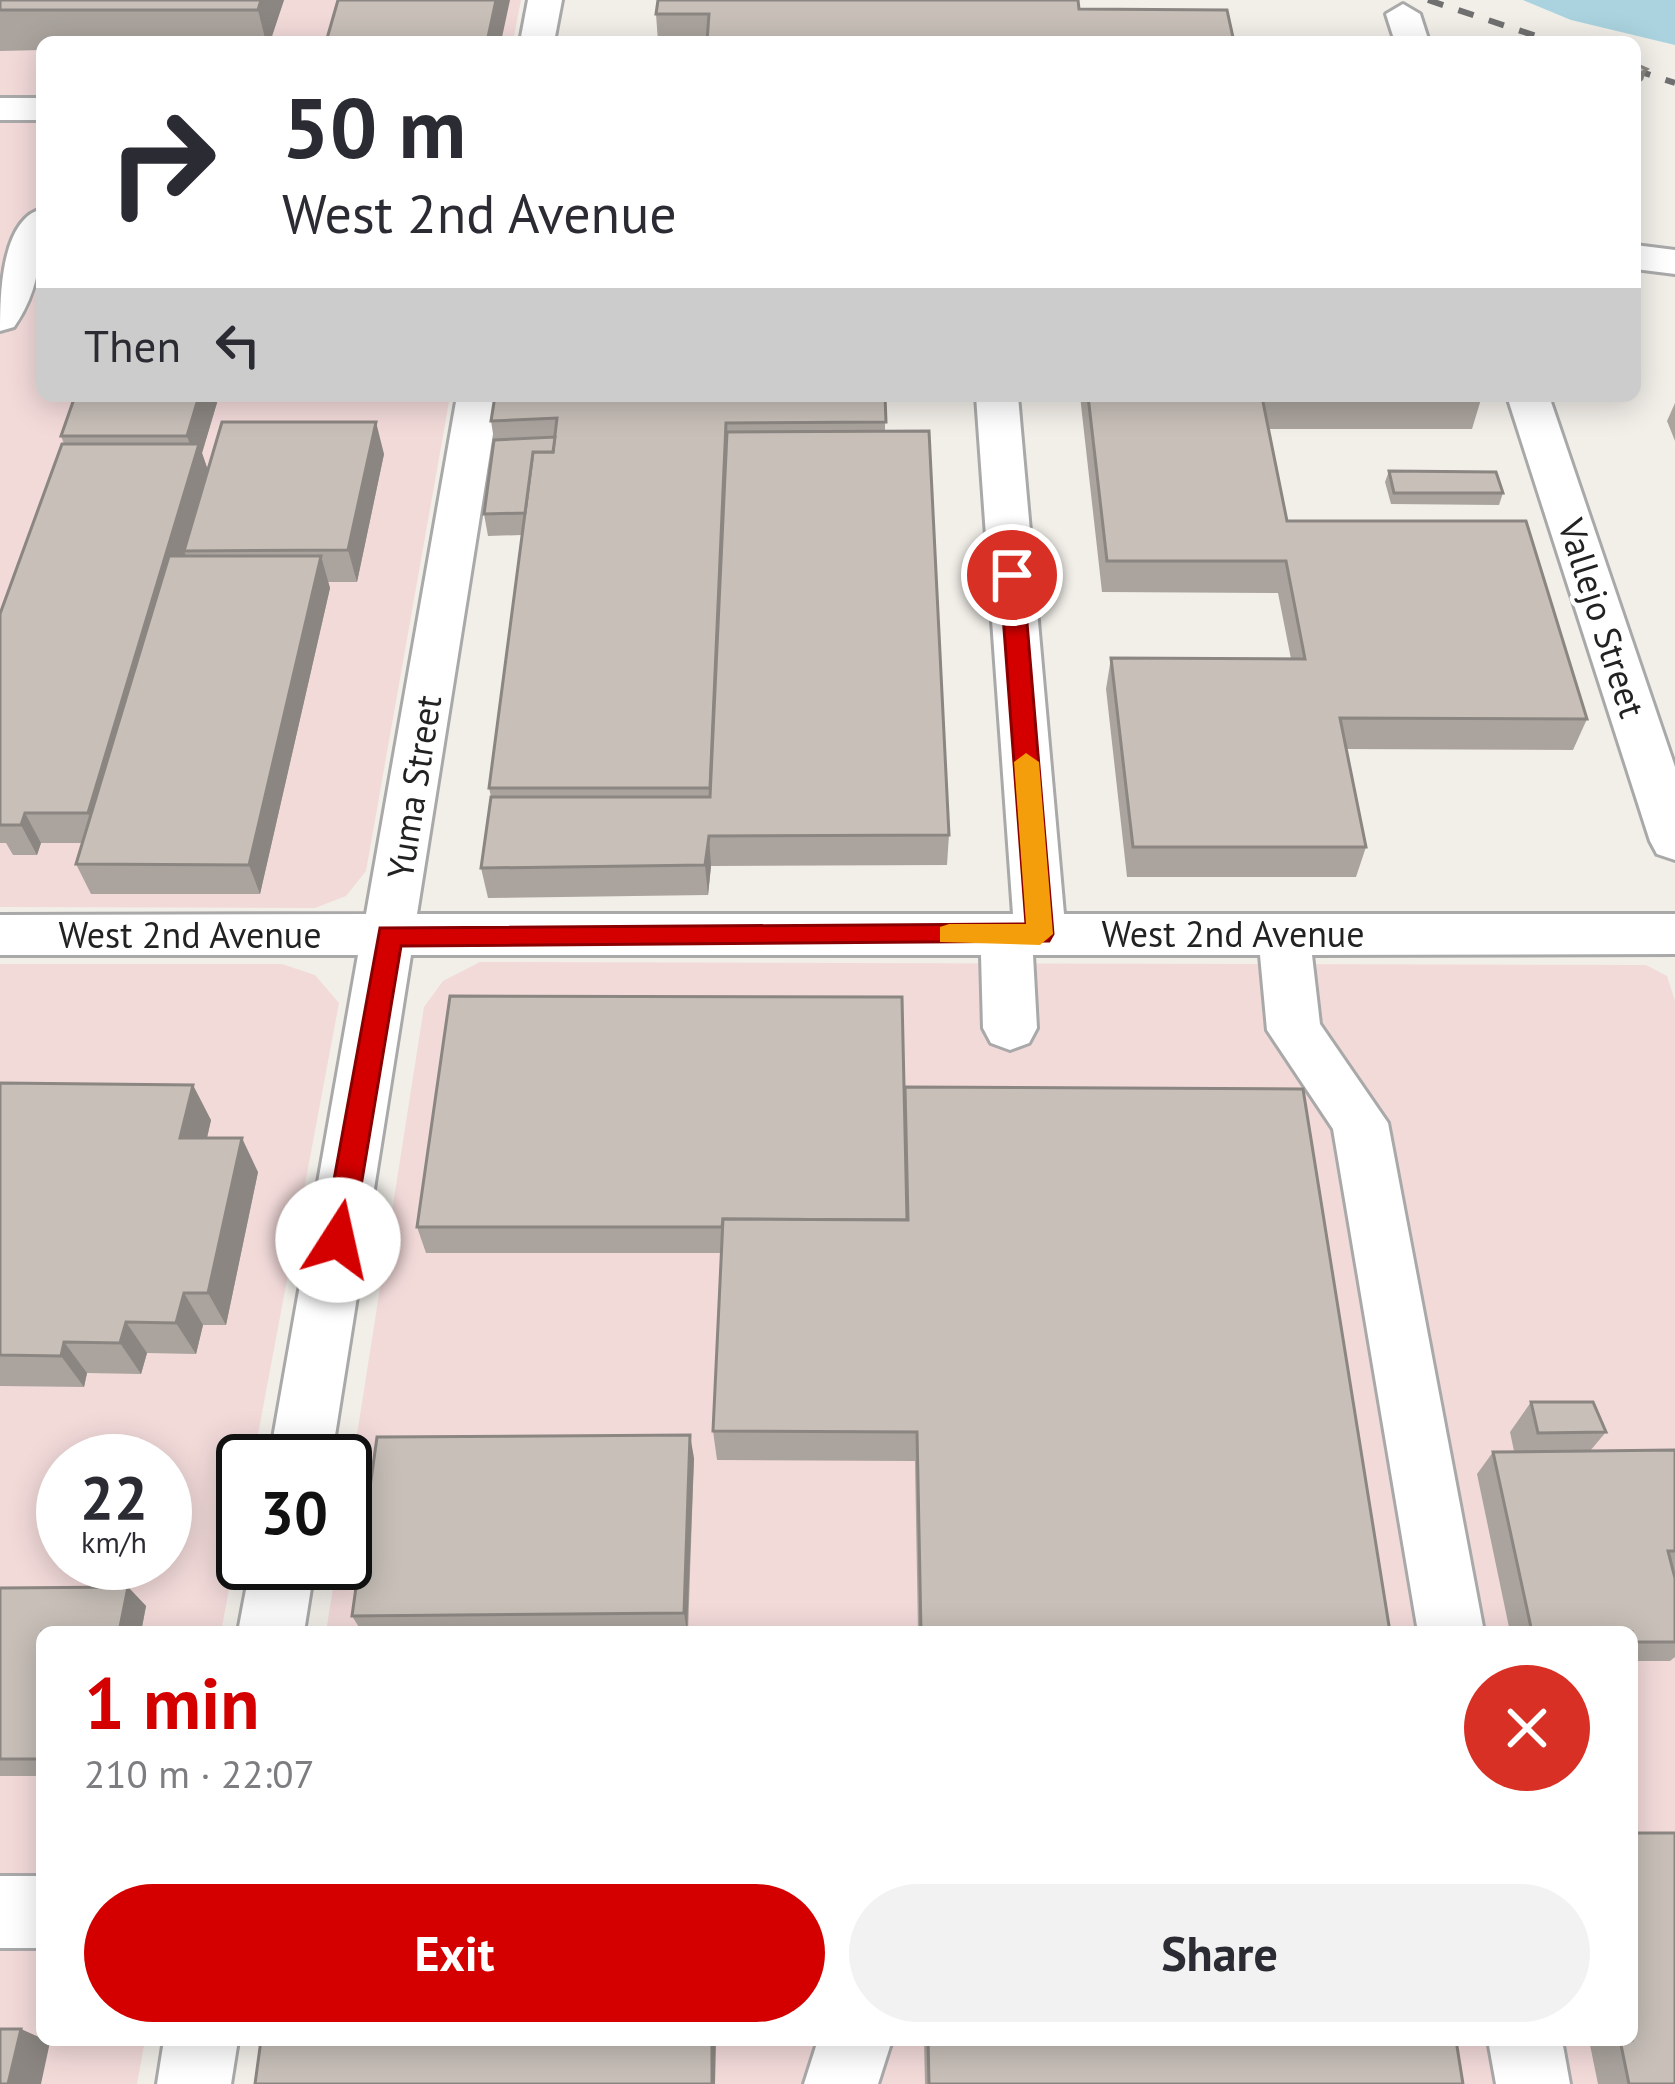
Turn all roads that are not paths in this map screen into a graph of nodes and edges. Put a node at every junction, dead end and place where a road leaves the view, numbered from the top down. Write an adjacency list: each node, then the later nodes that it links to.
1 (545, 0): 2 (street)
2 (538, 36)
3 (0, 109): 4 (street)
4 (36, 109)
5 (36, 234): 8 (street)
6 (1641, 258): 7 (street)
7 (1675, 262)
8 (0, 320)
9 (477, 402): 18 (street, Yuma Street)
10 (997, 402): 14 (street)
11 (1530, 402): 12 (street, Vallejo Street)
12 (1665, 781): 13 (street, Vallejo Street)
13 (1675, 841)
14 (1023, 934): 15 (street, West 2nd Avenue); 18 (street, West 2nd Avenue); 19 (street)
15 (1284, 934): 16 (street, West 2nd Avenue); 23 (street)
16 (1675, 934)
17 (0, 935): 18 (street, West 2nd Avenue)
18 (389, 936): 20 (street, Yuma Street)
19 (1010, 1028)
20 (305, 1434)
21 (278, 1590): 22 (street)
22 (272, 1626)
23 (1450, 1626)
24 (0, 1912): 25 (street)
25 (36, 1912)
26 (200, 2046): 29 (street)
27 (853, 2046): 30 (street)
28 (1526, 2046): 31 (street)
29 (194, 2084)
30 (841, 2084)
31 (1533, 2084)

